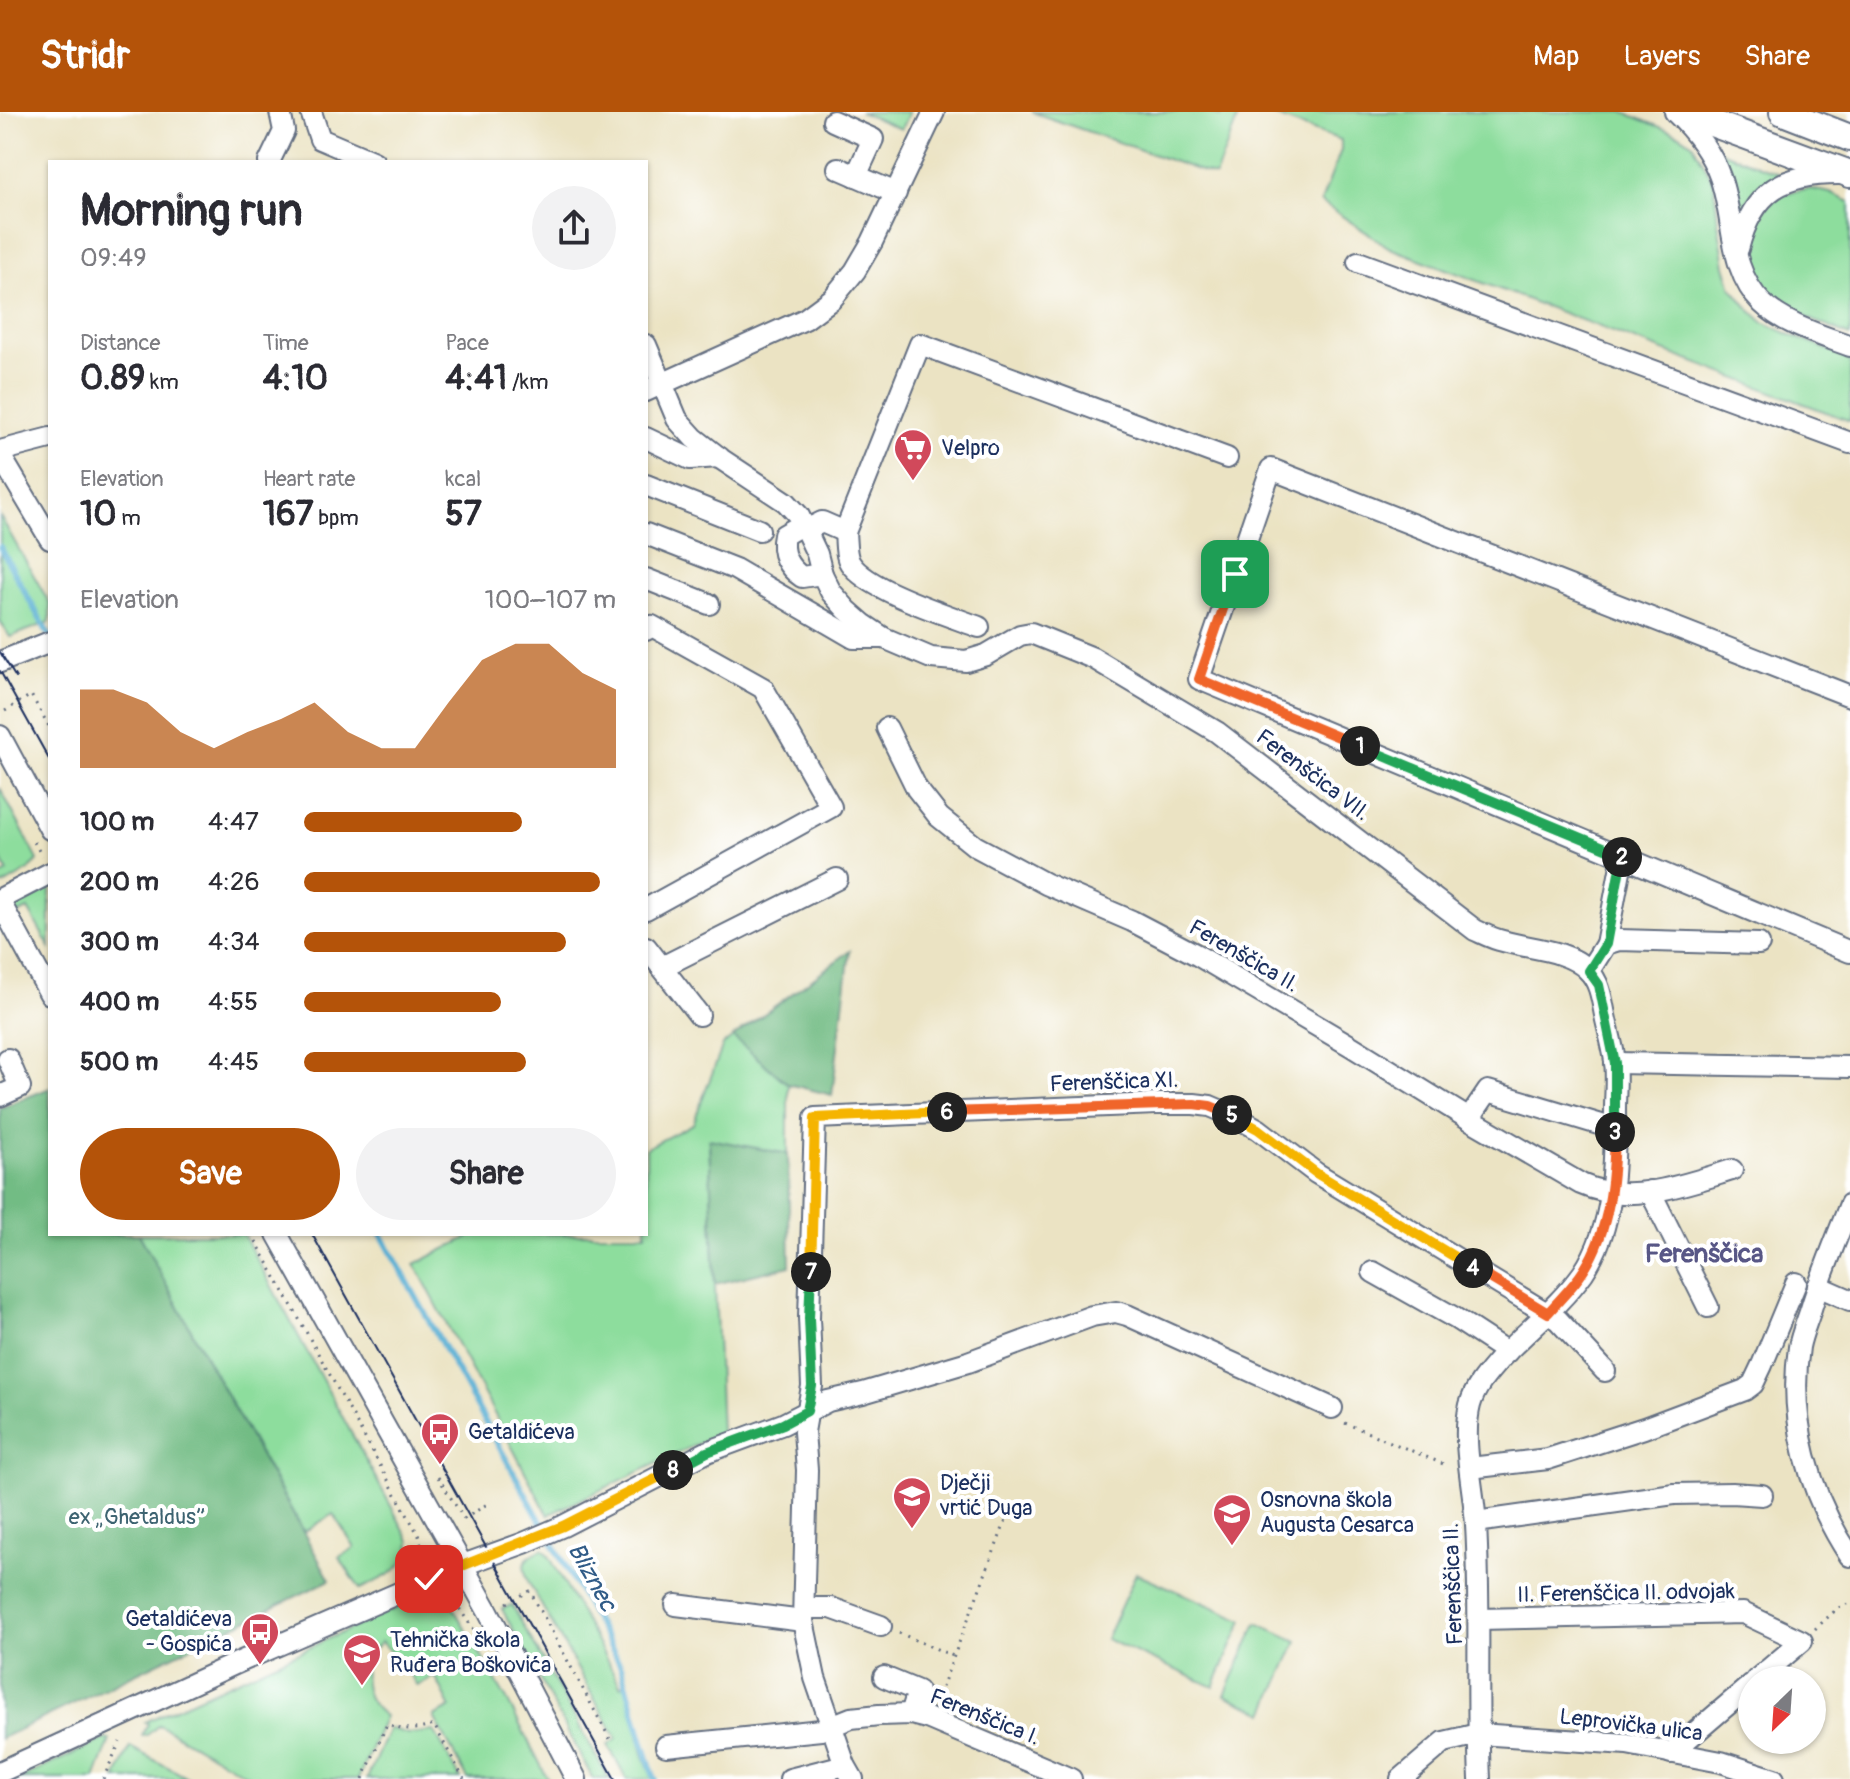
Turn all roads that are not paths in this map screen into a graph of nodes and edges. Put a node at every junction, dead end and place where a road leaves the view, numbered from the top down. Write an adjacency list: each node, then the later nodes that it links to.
1 (280, 112): 9 (street)
2 (311, 112): 10 (street)
3 (934, 112): 12 (street)
4 (1675, 112): 13 (street)
5 (1682, 112): 11 (main road)
6 (1783, 112): 8 (main road)
7 (833, 121): 12 (street)
8 (1850, 138)
9 (270, 160)
10 (369, 160)
11 (1850, 174): 13 (street)
12 (896, 193): 17 (street)
13 (1736, 257): 15 (street)
14 (1358, 262): 20 (street)
15 (1850, 346)
16 (648, 356): 17 (street, Ferenščica VII.)
17 (654, 387): 22 (street, Ferenščica VII.)
18 (48, 439): 21 (street)
19 (648, 439): 22 (street)
20 (1850, 443)
21 (0, 453): 29 (street)
22 (719, 457): 25 (street, Ferenščica VII.)
23 (1227, 458): 27 (street)
24 (648, 486): 26 (street)
25 (804, 527): 27 (street); 30 (street, Ferenščica VII.); 30 (street)
26 (759, 530)
27 (845, 532): 33 (street)
28 (648, 535): 35 (street)
29 (48, 536)
30 (822, 574): 35 (street, Ferenščica VII.)
31 (648, 580): 32 (street)
32 (709, 604)
33 (979, 627)
34 (648, 629): 46 (street)
35 (884, 638): 52 (street, Ferenščica VII.)
36 (47, 644): 37 (street)
37 (0, 662)
38 (1850, 696): 42 (street)
39 (887, 728): 59 (street, Ferenščica II.)
40 (0, 736): 41 (street)
41 (48, 825)
42 (1623, 855): 47 (street); 50 (street)
43 (48, 874): 45 (street)
44 (837, 879): 51 (street)
45 (0, 901): 53 (street)
46 (648, 908)
47 (1606, 944): 48 (street); 52 (street)
48 (1759, 944)
49 (648, 950): 51 (street)
50 (1850, 952)
51 (662, 967): 54 (street)
52 (1589, 971): 56 (street, Ferenščica II.)
53 (48, 990)
54 (699, 1015)
55 (8, 1059): 58 (street)
56 (1615, 1063): 57 (street); 60 (street, Ferenščica II.)
57 (1850, 1067)
58 (0, 1096)
59 (1469, 1119): 60 (street); 63 (street, Ferenščica II.)
60 (1615, 1129): 63 (street, Ferenščica II.)
61 (1732, 1170): 62 (street)
62 (1650, 1191): 63 (street); 70 (street)
63 (1612, 1192): 71 (street, Ferenščica II.)
64 (1850, 1204): 68 (street)
65 (278, 1236): 80 (street)
66 (1373, 1272): 72 (street)
67 (1796, 1283): 76 (street)
68 (1818, 1286): 69 (street); 79 (street)
69 (1850, 1300)
70 (1708, 1307)
71 (1548, 1313): 72 (street, Ferenščica II.); 73 (street, Ferenščica XI.); 75 (street, Ferenščica XI.)
72 (1507, 1352): 76 (street, Ferenščica II.)
73 (1605, 1371)
74 (1332, 1408): 75 (street)
75 (807, 1411): 80 (street); 82 (street)
76 (1464, 1469): 78 (street, Ferenščica II.)
77 (1762, 1495): 78 (street)
78 (1476, 1522): 83 (street, Ferenščica II.)
79 (1850, 1556)
80 (463, 1565): 93 (street); 95 (street)
81 (676, 1605): 82 (street)
82 (804, 1614): 84 (street); 89 (street)
83 (1480, 1619): 85 (street, II. Ferenščica II. odvojak); 90 (street, Ferenščica II.)
84 (881, 1626)
85 (1773, 1666)
86 (884, 1677): 88 (street)
87 (1738, 1696): 92 (street)
88 (911, 1714): 89 (street, Ferenščica I.); 97 (street, Ferenščica I.)
89 (831, 1726): 91 (street, Ferenščica I.); 94 (street)
90 (1478, 1734): 92 (street, Leprovička ulica); 98 (street); 99 (street, Ferenščica II.)
91 (666, 1746)
92 (1671, 1753): 100 (street, Leprovička ulica)
93 (0, 1772)
94 (849, 1772): 96 (street)
95 (576, 1779)
96 (790, 1779)
97 (1071, 1779)
98 (1401, 1779)
99 (1480, 1779)
100 (1774, 1779)

